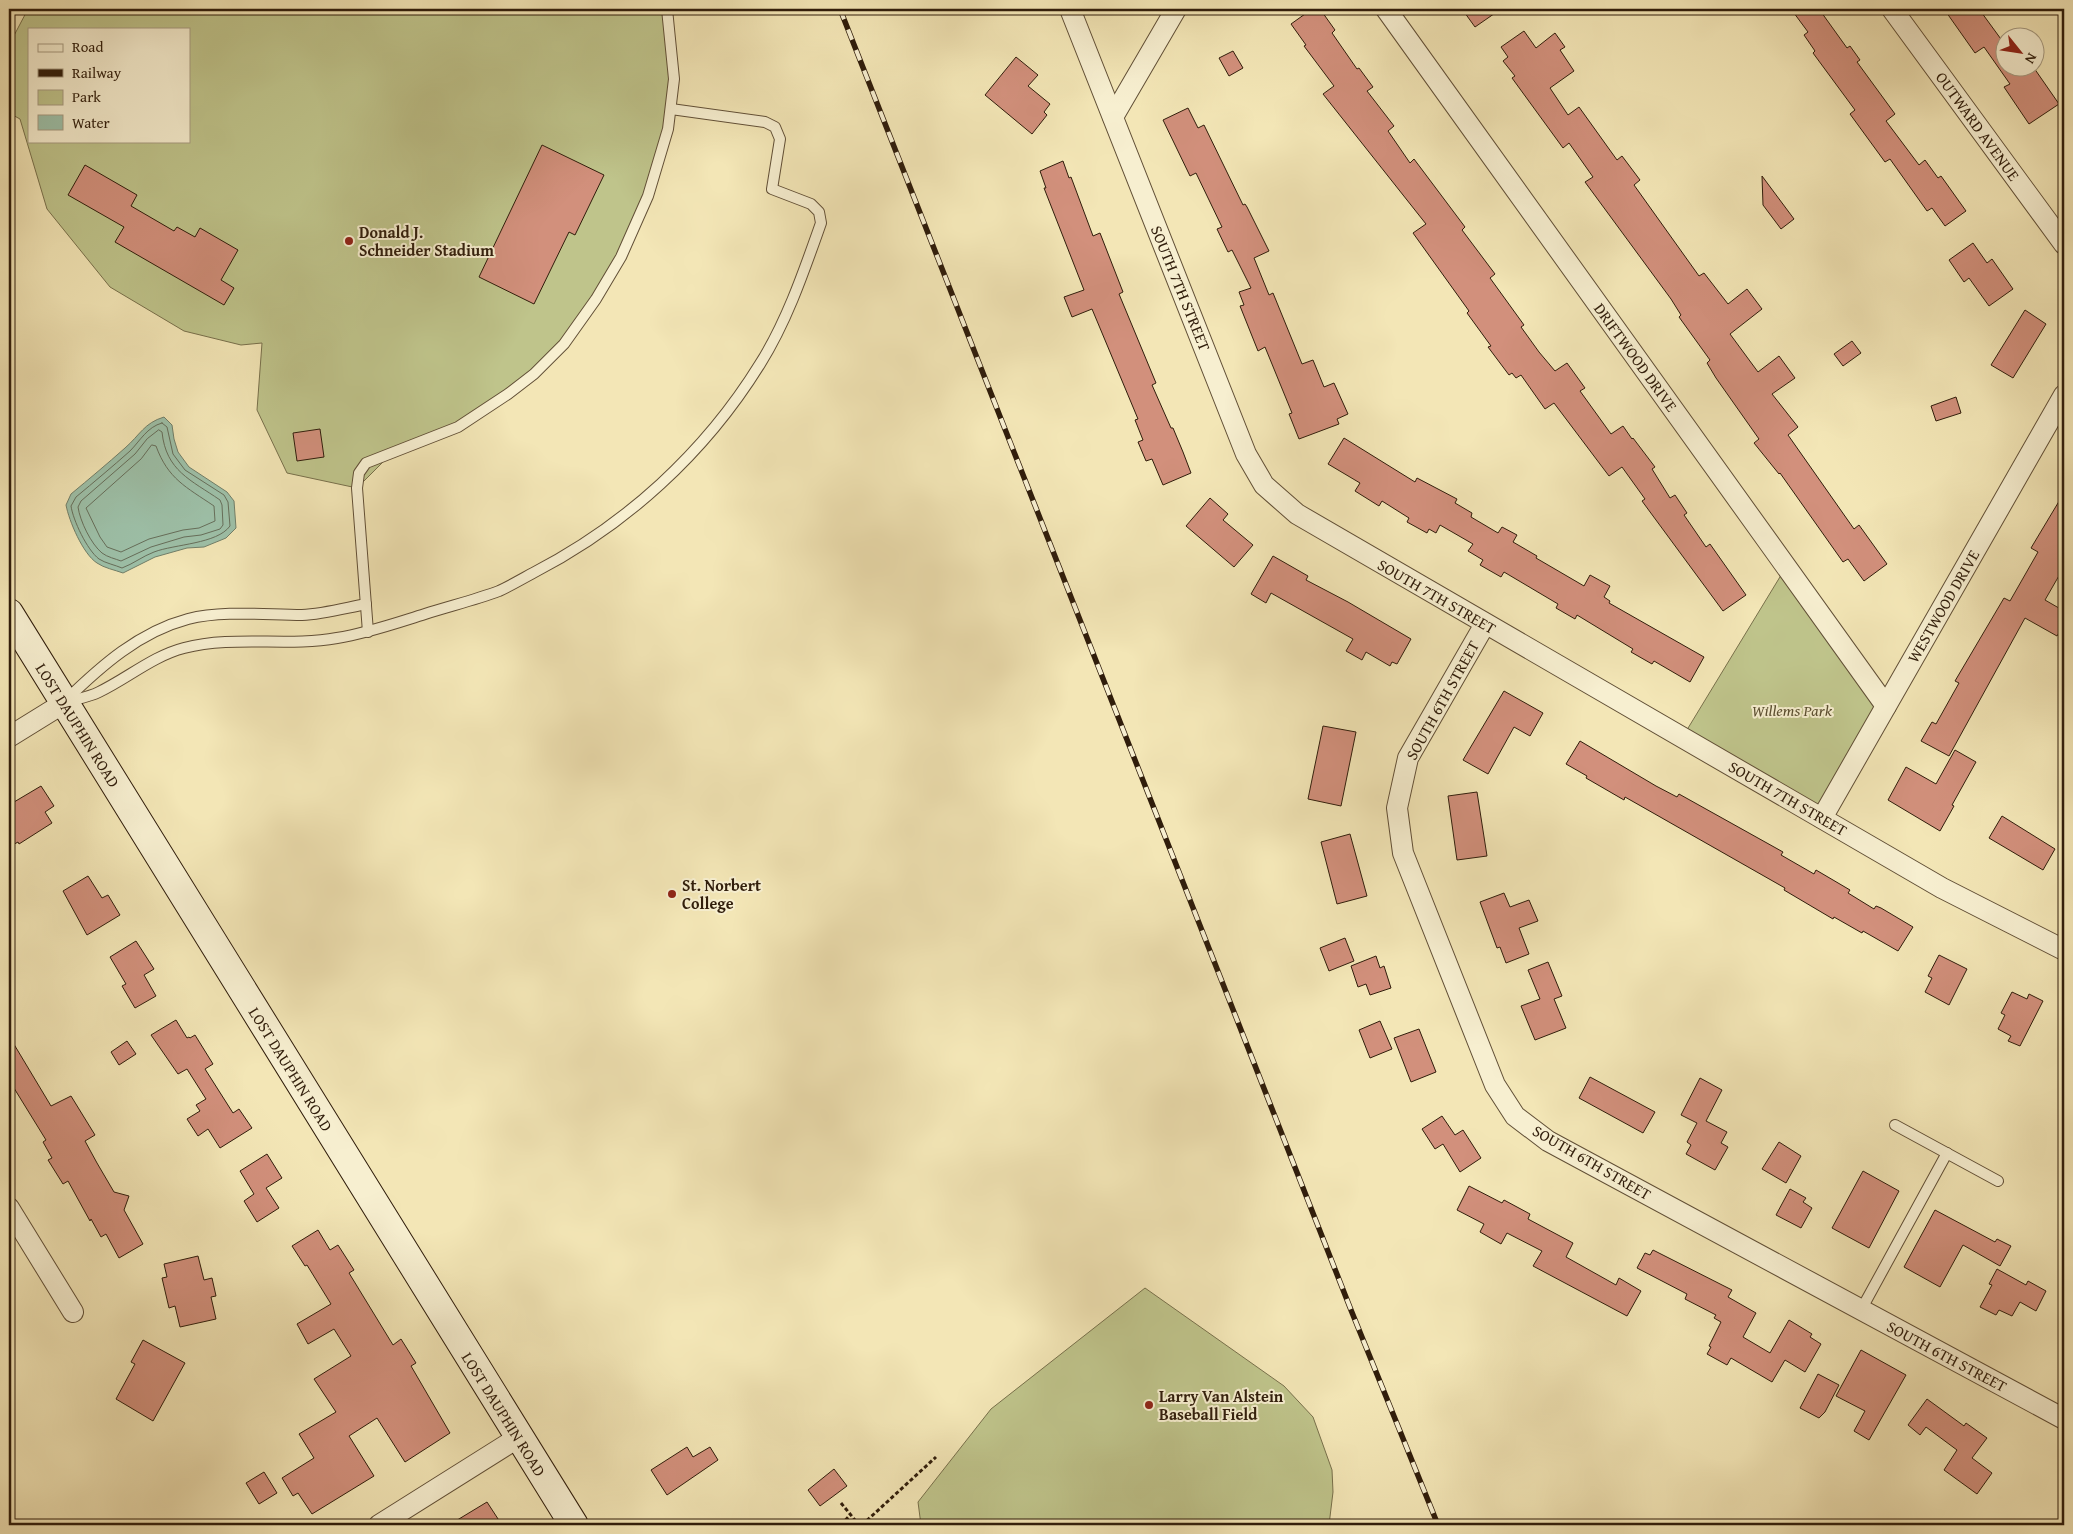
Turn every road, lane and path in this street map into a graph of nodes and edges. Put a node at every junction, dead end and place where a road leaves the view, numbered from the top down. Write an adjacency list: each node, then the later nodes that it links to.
1 (667, 9): 6 (lane)
2 (1070, 9): 7 (street, SOUTH 7TH STREET)
3 (1176, 9): 7 (street)
4 (1386, 9): 15 (street, DRIFTWOOD DRIVE)
5 (1892, 9): 8 (street, OUTWARD AVENUE)
6 (671, 109): 10 (lane); 13 (lane)
7 (1113, 117): 12 (street, SOUTH 7TH STREET)
8 (2064, 244)
9 (2064, 395): 15 (street, WESTWOOD DRIVE)
10 (366, 604): 13 (lane); 14 (lane)
11 (9, 613): 14 (main road, LOST DAUPHIN ROAD)
12 (1485, 624): 17 (street, SOUTH 7TH STREET); 23 (street, SOUTH 6TH STREET)
13 (368, 632): 14 (lane)
14 (64, 703): 16 (street); 26 (main road, LOST DAUPHIN ROAD)
15 (1886, 706): 17 (street, WESTWOOD DRIVE)
16 (9, 737)
17 (1822, 818): 18 (street, SOUTH 7TH STREET)
18 (2064, 950)
19 (1895, 1125): 20 (lane)
20 (1947, 1153): 21 (lane); 23 (lane)
21 (1998, 1181)
22 (9, 1208): 24 (street)
23 (1861, 1310): 25 (street, SOUTH 6TH STREET)
24 (73, 1312)
25 (2064, 1419)
26 (519, 1437): 30 (street); 31 (main road, LOST DAUPHIN ROAD)
27 (936, 1457): 33 (path)
28 (841, 1503): 29 (path)
29 (850, 1514): 32 (path); 33 (path)
30 (379, 1525)
31 (574, 1525)
32 (841, 1525)
33 (860, 1525)

